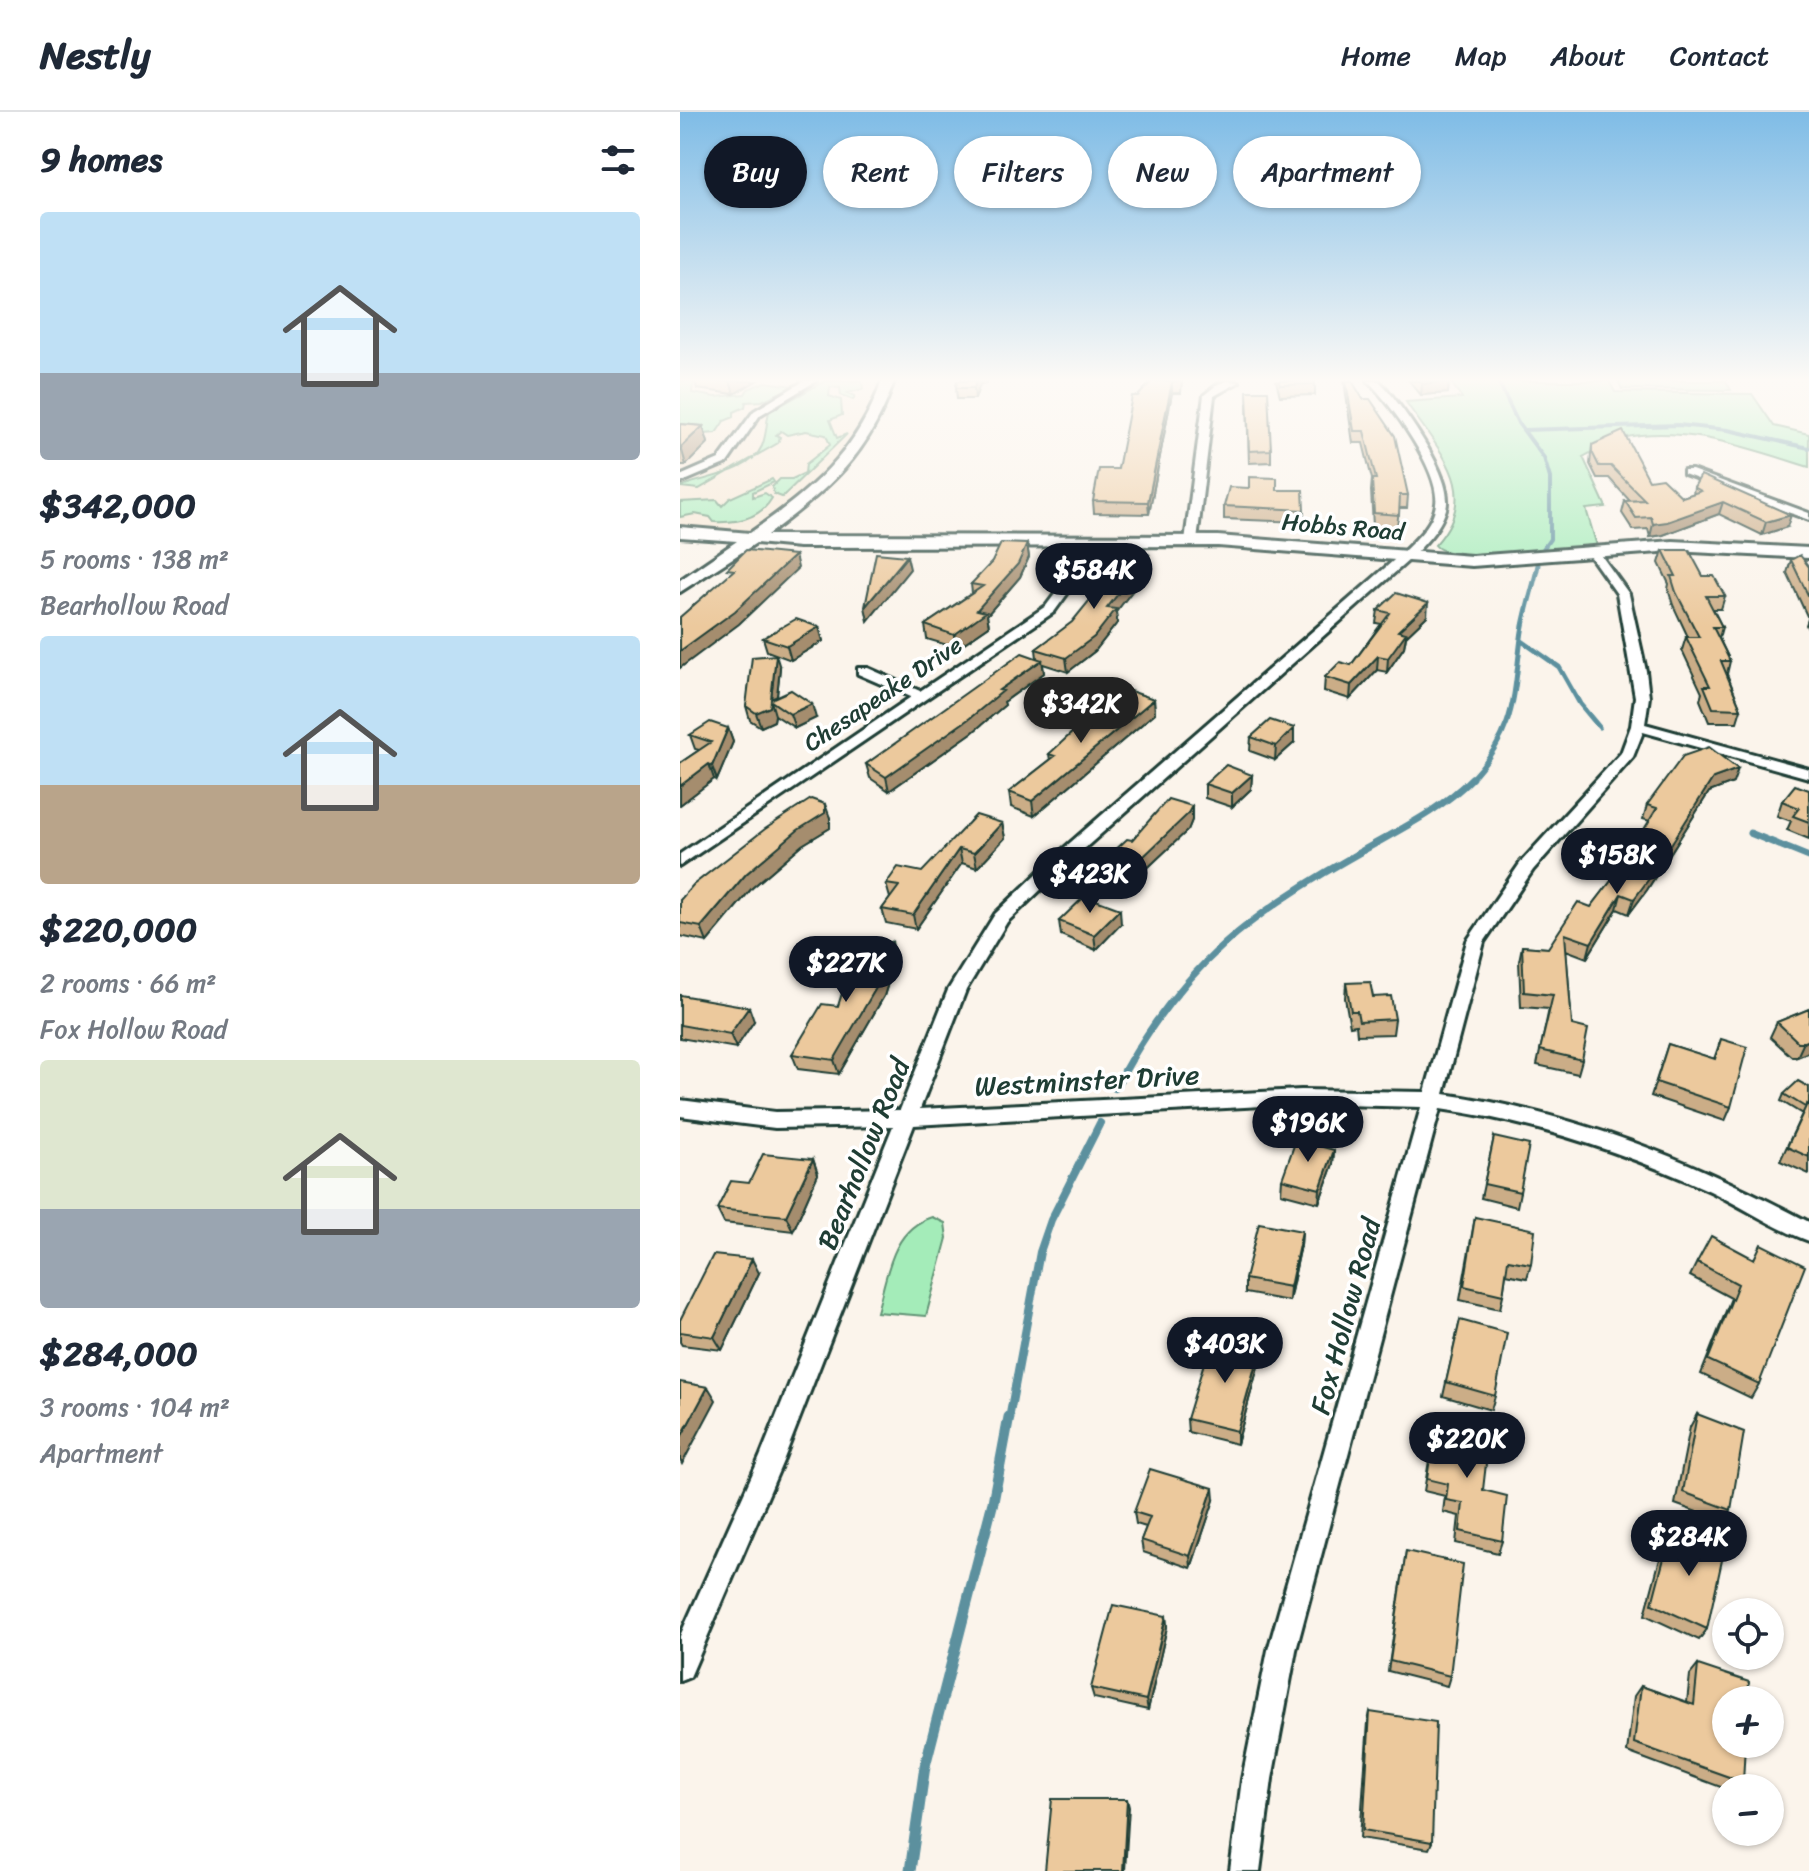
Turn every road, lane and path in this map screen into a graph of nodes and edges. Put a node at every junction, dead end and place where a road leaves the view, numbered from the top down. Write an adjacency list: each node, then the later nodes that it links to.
1 (718, 463): 6 (street)
2 (841, 463): 9 (street)
3 (1201, 463): 10 (street)
4 (1431, 463): 14 (street, Bearhollow Road)
5 (1688, 472): 7 (street)
6 (680, 480)
7 (1809, 517)
8 (680, 532): 9 (street, Hobbs Road)
9 (749, 539): 11 (street, Hobbs Road); 15 (street)
10 (1191, 541): 11 (street, Hobbs Road); 14 (street, Hobbs Road)
11 (1084, 542): 17 (street, Chesapeake Drive)
12 (1594, 553): 13 (street, Hobbs Road); 14 (street, Hobbs Road); 18 (street, Fox Hollow Road)
13 (1809, 553)
14 (1405, 557): 23 (street, Bearhollow Road)
15 (680, 587)
16 (863, 671): 17 (street)
17 (918, 695): 20 (street, Chesapeake Drive)
18 (1638, 726): 19 (street); 21 (street, Fox Hollow Road)
19 (1809, 774)
20 (680, 861)
21 (1433, 1100): 23 (street, Westminster Drive); 24 (street, Westminster Drive); 26 (street, Fox Hollow Road)
22 (680, 1108): 23 (street, Westminster Drive)
23 (908, 1119): 25 (street, Bearhollow Road)
24 (1809, 1232)
25 (680, 1667)
26 (1245, 1871)

